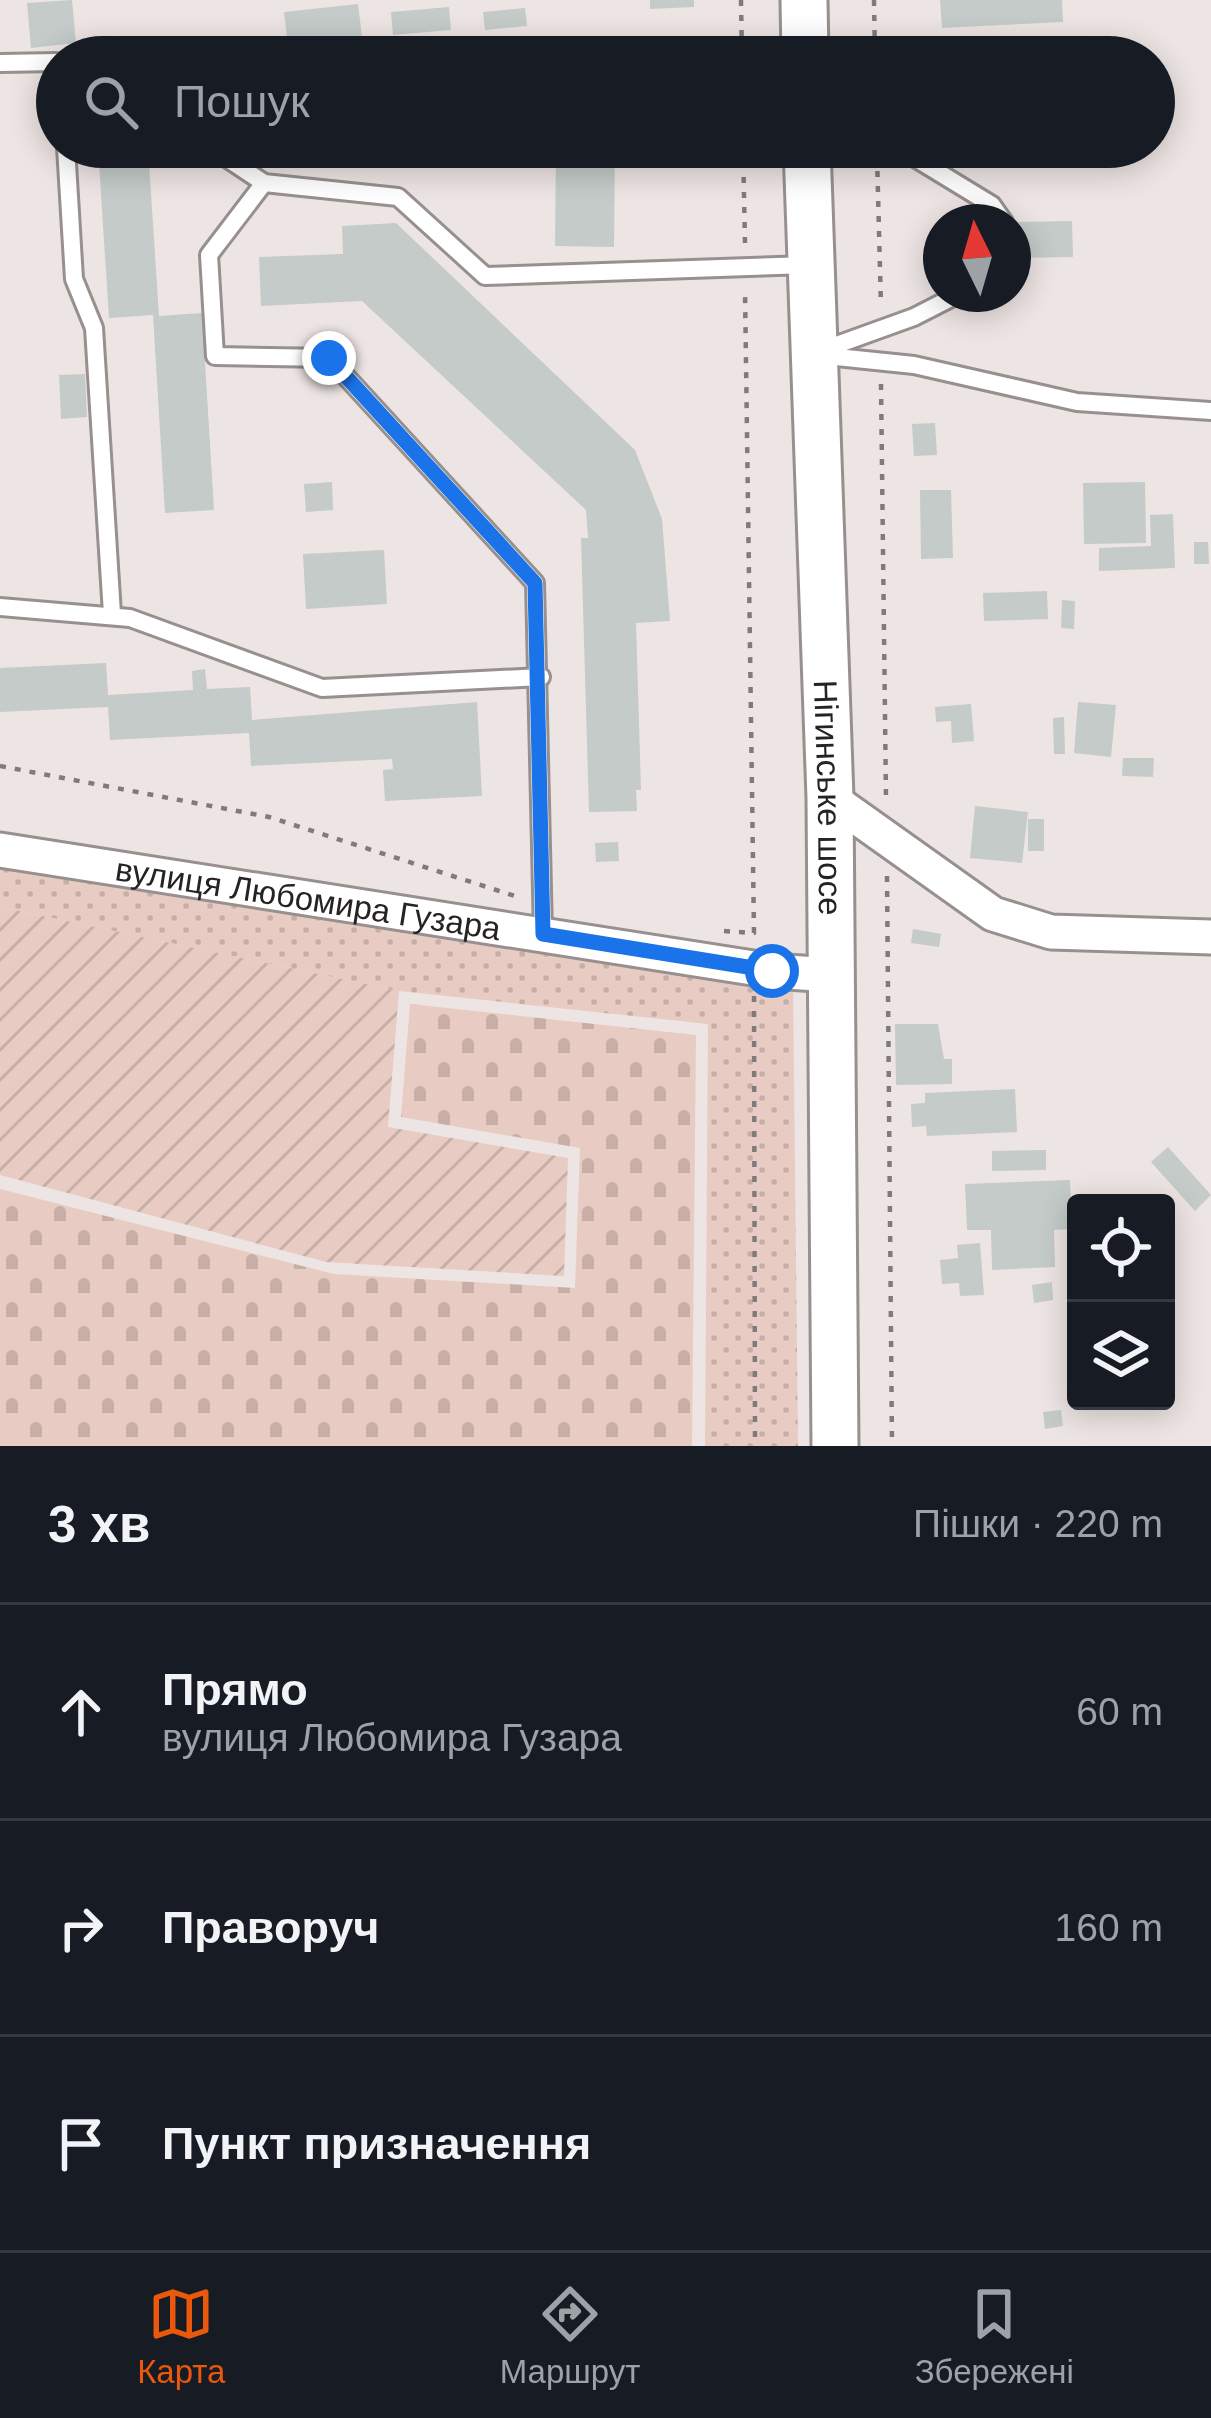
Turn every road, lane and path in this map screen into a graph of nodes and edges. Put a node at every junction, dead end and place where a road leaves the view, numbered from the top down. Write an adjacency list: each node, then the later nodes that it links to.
1 (741, 0): 4 (path)
2 (804, 0): 5 (main road)
3 (874, 0): 6 (path)
4 (742, 36)
5 (805, 36)
6 (875, 36)
7 (36, 62): 8 (lane)
8 (0, 63)
9 (67, 168): 25 (lane)
10 (242, 168): 15 (lane)
11 (743, 168): 17 (path)
12 (807, 168): 18 (main road, Нігинське шосе)
13 (877, 168): 20 (path)
14 (931, 168): 16 (lane)
15 (265, 183): 17 (lane); 26 (lane)
16 (990, 204)
17 (745, 265): 18 (lane); 33 (path)
18 (809, 265): 21 (main road, Нігинське шосе)
19 (923, 311): 20 (lane)
20 (881, 330): 21 (lane)
21 (810, 354): 22 (lane); 28 (main road, Нігинське шосе)
22 (880, 362): 23 (lane); 29 (path)
23 (1211, 411)
24 (0, 607): 25 (lane)
25 (112, 614): 26 (lane)
26 (541, 677): 31 (lane)
27 (0, 766): 31 (path)
28 (830, 798): 29 (street); 36 (main road, Нігинське шосе)
29 (886, 833): 34 (street); 39 (path)
30 (0, 850): 31 (street, вулиця Любомира Гузара)
31 (543, 919): 35 (street, вулиця Любомира Гузара)
32 (712, 929): 33 (path)
33 (754, 933): 35 (path)
34 (1211, 937)
35 (754, 968): 36 (street, вулиця Любомира Гузара); 37 (path)
36 (832, 975): 38 (main road, Нігинське шосе)
37 (755, 1446)
38 (835, 1446)
39 (892, 1446)

